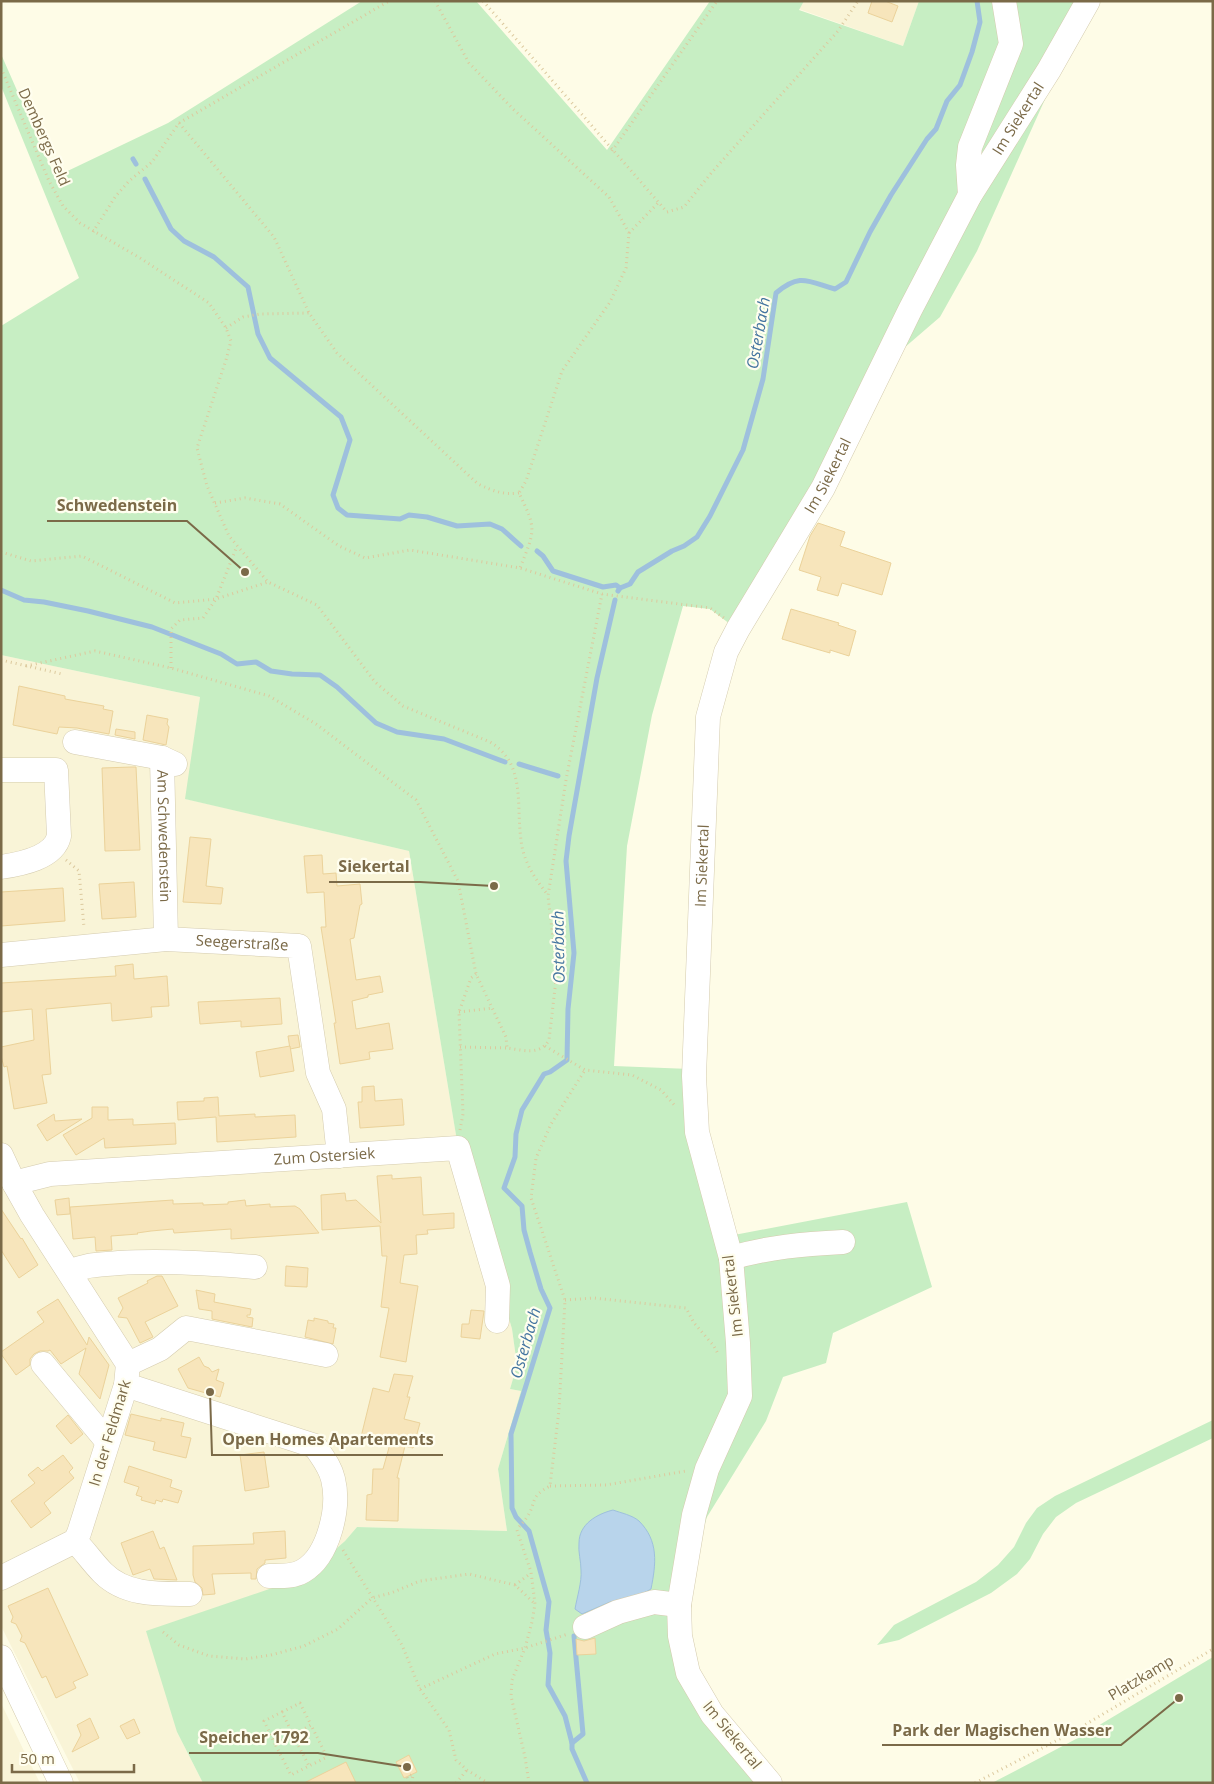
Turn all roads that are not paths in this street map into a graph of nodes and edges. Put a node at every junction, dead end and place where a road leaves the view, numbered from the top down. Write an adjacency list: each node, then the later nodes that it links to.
1 (1004, 1): 3 (street)
2 (1088, 1): 3 (street, Im Siekertal)
3 (970, 195): 13 (street, Im Siekertal)
4 (76, 742): 7 (street, Am Schwedenstein)
5 (1, 770): 6 (street)
6 (1, 867)
7 (166, 940): 8 (street, Seegerstraße); 10 (street, Seegerstraße)
8 (1, 955)
9 (1, 1155): 11 (street, In der Feldmark)
10 (339, 1156): 11 (street, Zum Ostersiek); 16 (street, Zum Ostersiek)
11 (14, 1183): 15 (street, In der Feldmark)
12 (843, 1242): 13 (street)
13 (731, 1258): 25 (street, Im Siekertal)
14 (255, 1267): 15 (street)
15 (70, 1272): 19 (street, In der Feldmark)
16 (497, 1322)
17 (326, 1354): 19 (street)
18 (43, 1364): 20 (street)
19 (127, 1374): 20 (street, In der Feldmark); 22 (street)
20 (107, 1440): 21 (street, In der Feldmark)
21 (75, 1541): 23 (street); 24 (street)
22 (269, 1576)
23 (1, 1578)
24 (190, 1594)
25 (679, 1605): 26 (street); 29 (street, Im Siekertal)
26 (585, 1627)
27 (1, 1657): 28 (street)
28 (61, 1783)
29 (770, 1783)

